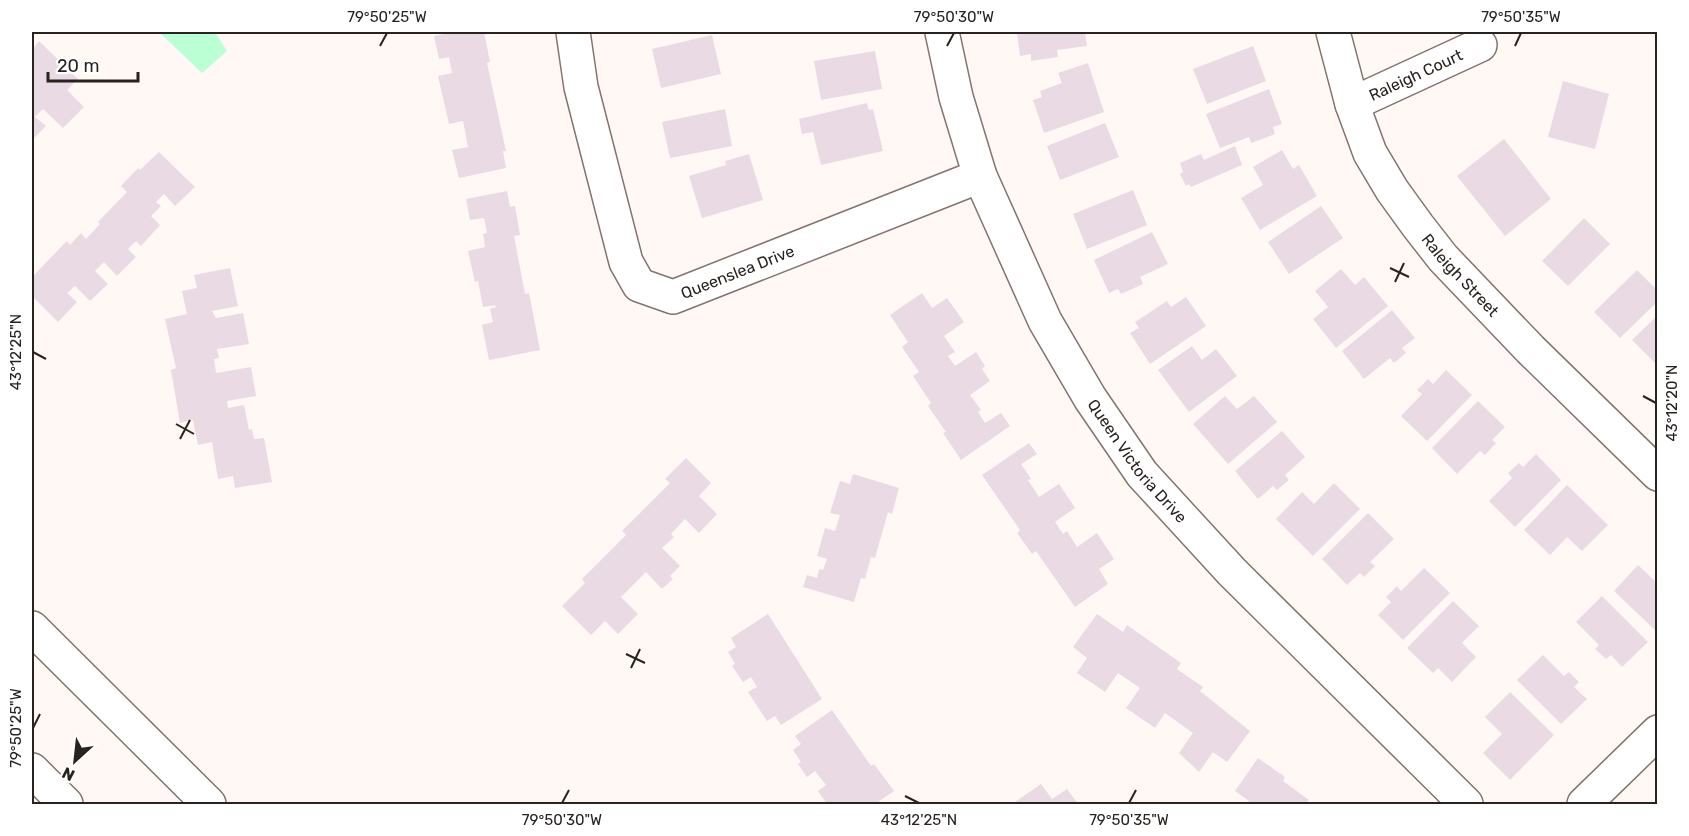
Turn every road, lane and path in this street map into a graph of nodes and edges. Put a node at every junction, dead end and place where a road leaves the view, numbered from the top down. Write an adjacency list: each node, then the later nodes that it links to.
1 (573, 32): 6 (main road, Queenslea Drive)
2 (942, 32): 6 (main road, Queen Victoria Drive)
3 (1333, 32): 5 (main road, Raleigh Street)
4 (1480, 45): 5 (main road, Raleigh Court)
5 (1352, 104): 7 (main road, Raleigh Street)
6 (980, 176): 13 (main road, Queen Victoria Drive)
7 (1658, 474)
8 (32, 628): 12 (main road)
9 (1658, 732): 14 (main road)
10 (32, 770): 11 (main road)
11 (66, 804)
12 (209, 804)
13 (1466, 804)
14 (1584, 804)

